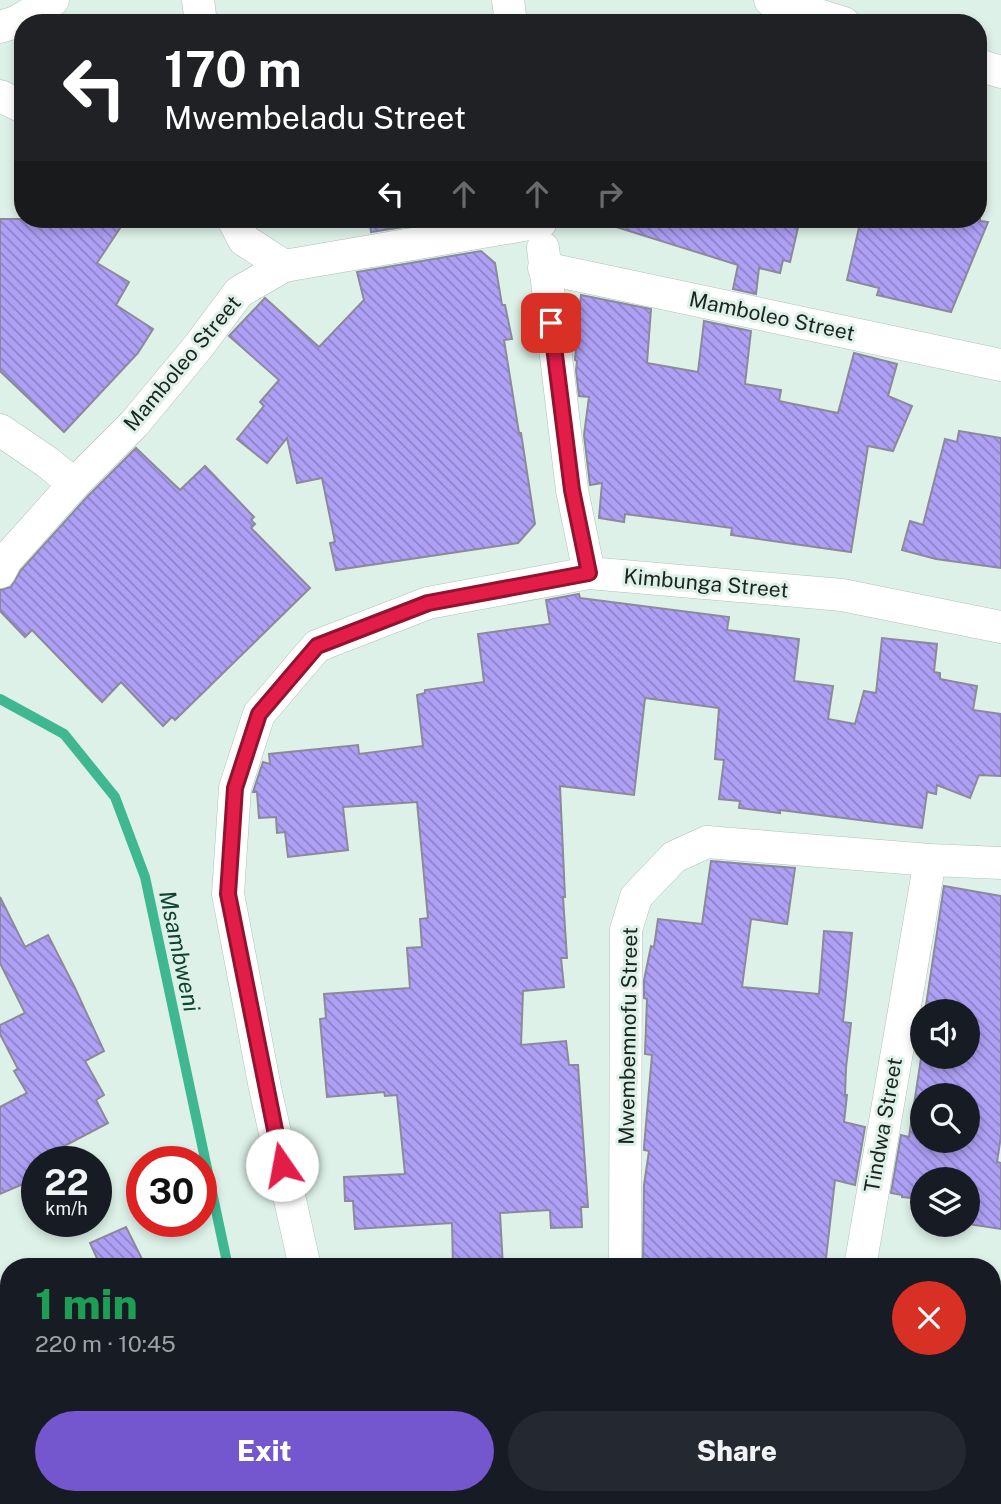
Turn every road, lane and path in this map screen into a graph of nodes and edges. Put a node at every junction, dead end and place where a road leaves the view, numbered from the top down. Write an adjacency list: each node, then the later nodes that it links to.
1 (53, 0): 3 (street)
2 (771, 0): 4 (street)
3 (29, 14)
4 (815, 14)
5 (238, 228): 8 (street)
6 (496, 228): 8 (street, Mamboleo Street)
7 (542, 228): 9 (street)
8 (284, 266): 12 (street, Mamboleo Street)
9 (544, 268): 10 (street, Mamboleo Street); 14 (street)
10 (1001, 365)
11 (0, 430): 12 (street)
12 (74, 484): 13 (street, Mamboleo Street)
13 (0, 572)
14 (589, 573): 15 (street, Kimbunga Street); 18 (street, Kimbunga Street)
15 (1001, 627)
16 (930, 860): 17 (street, Mwembemnofu Street); 19 (street, Mwembemnofu Street); 20 (street, Tindwa Street)
17 (1001, 863)
18 (303, 1258)
19 (625, 1258)
20 (862, 1258)

